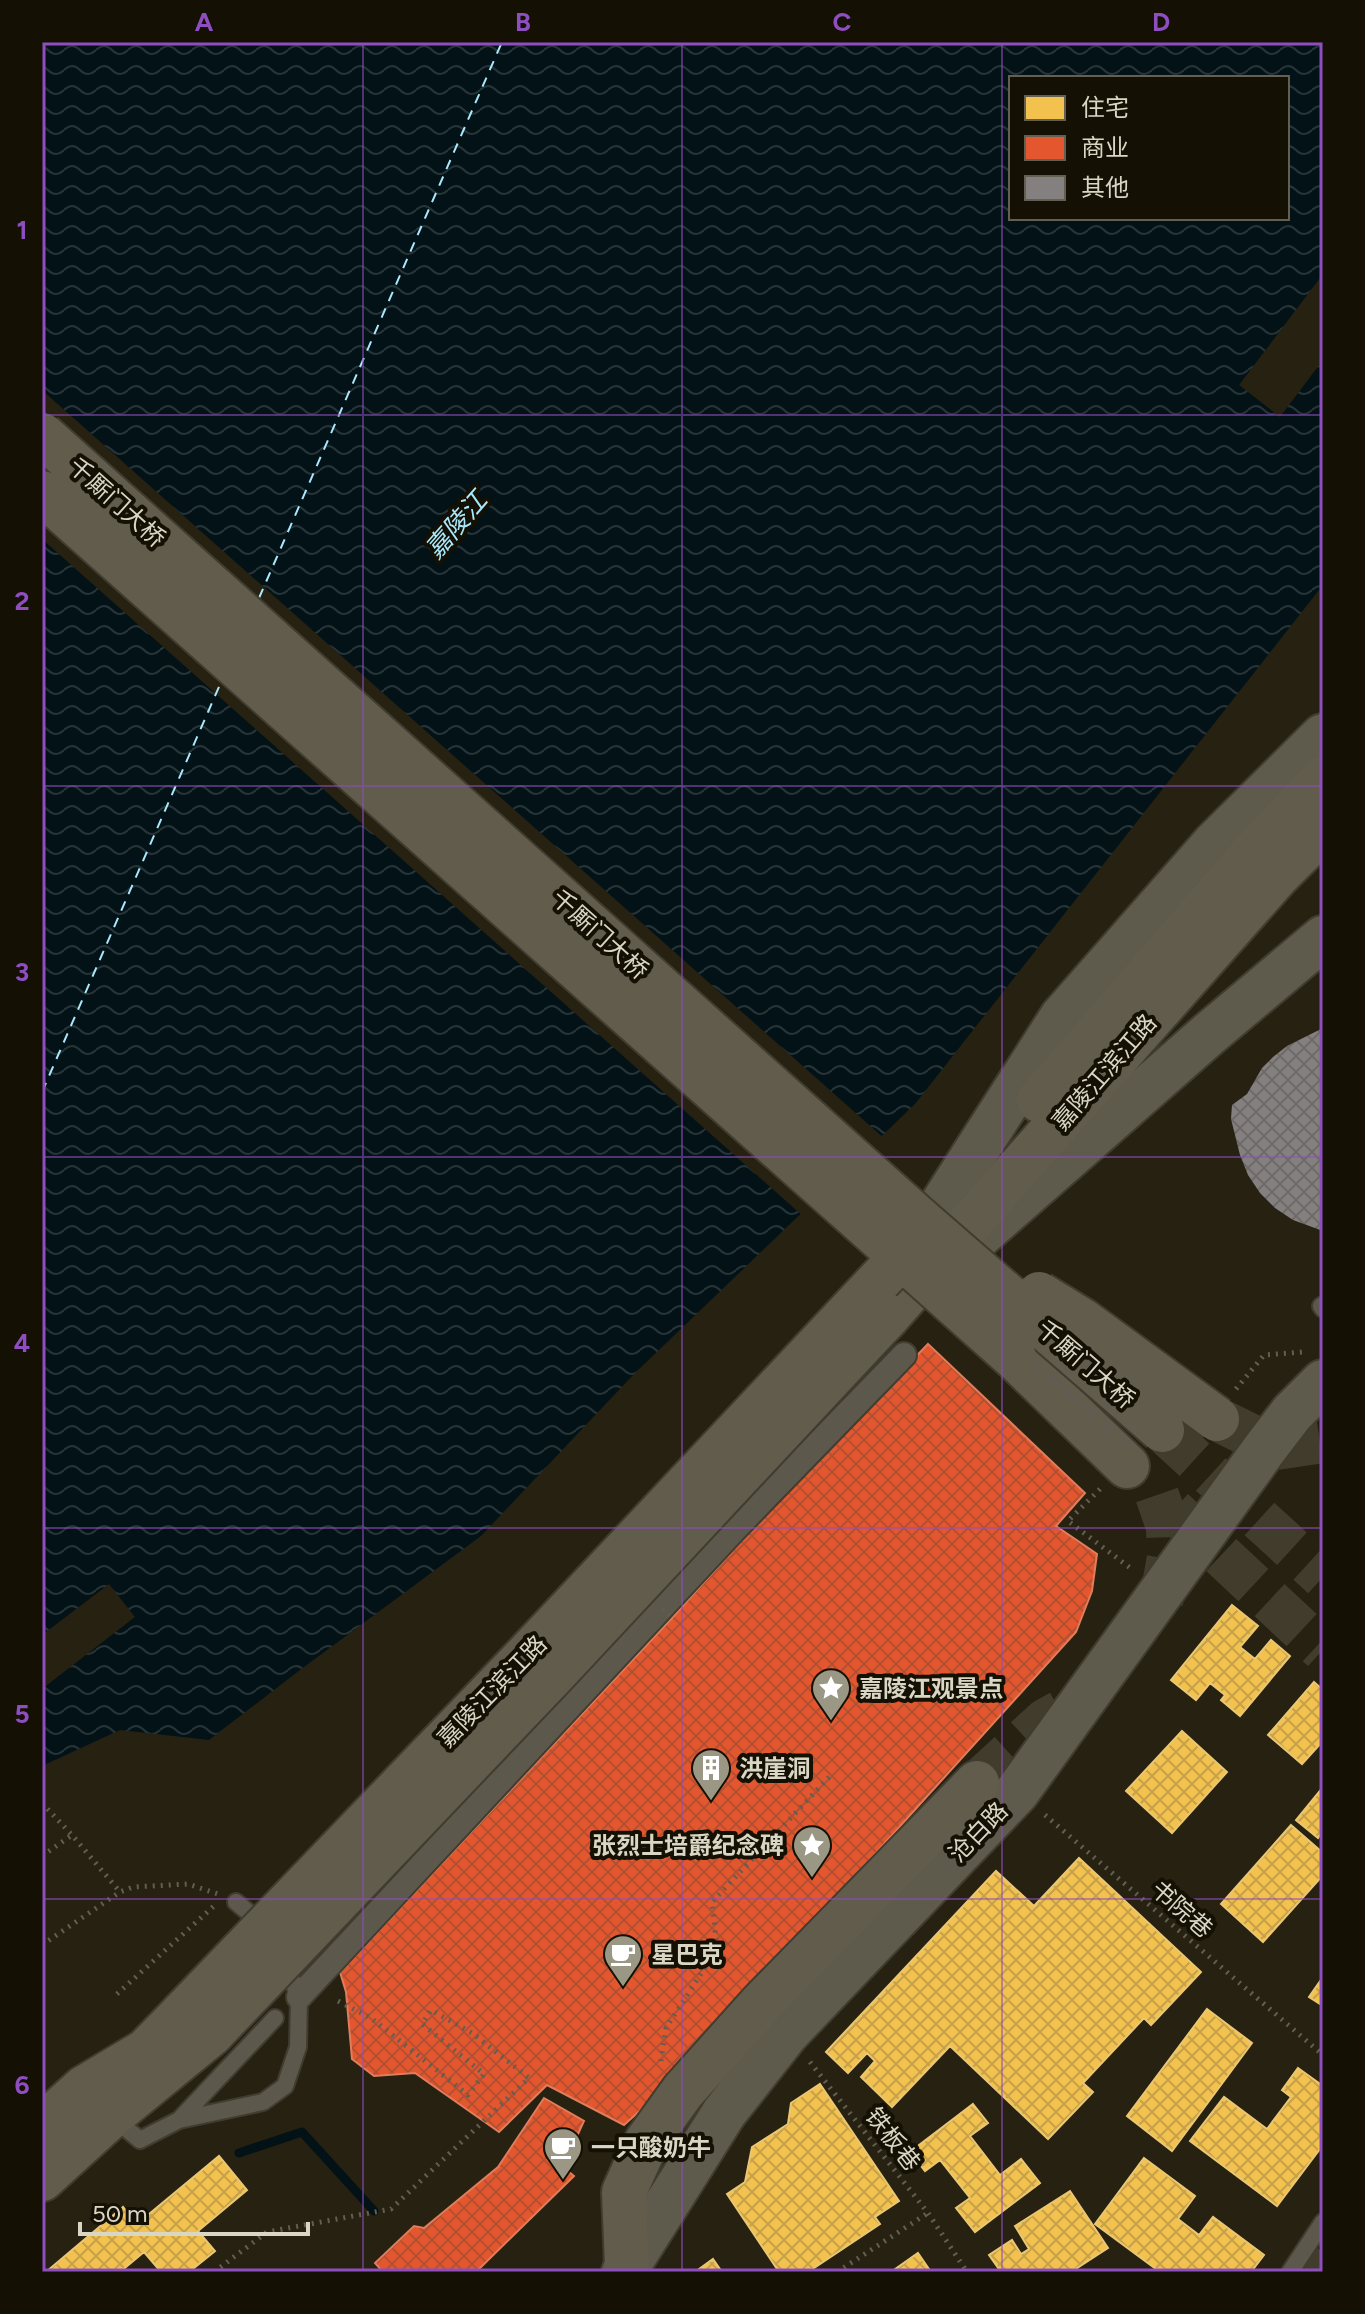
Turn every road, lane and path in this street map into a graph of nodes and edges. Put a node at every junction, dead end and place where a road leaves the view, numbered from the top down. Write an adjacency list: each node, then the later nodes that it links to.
1 (42, 435): 7 (main road, 千厮门大桥, bridge)
2 (42, 493): 12 (main road, 千厮门大桥, bridge)
3 (1323, 736): 7 (main road, 嘉陵江滨江路)
4 (1323, 778): 7 (main road, 嘉陵江滨江路)
5 (1323, 830): 8 (main road, 嘉陵江滨江路, bridge)
6 (1323, 938): 8 (main road, 嘉陵江滨江路, bridge)
7 (921, 1227): 10 (main road, bridge); 11 (main road, 千厮门大桥, bridge); 26 (main road, 嘉陵江滨江路, bridge)
8 (896, 1336): 23 (street); 26 (main road, 嘉陵江滨江路, bridge)
9 (1315, 1367): 10 (path); 15 (main road, 沧白路)
10 (1225, 1405)
11 (1162, 1430)
12 (1115, 1477): 13 (path)
13 (1140, 1576)
14 (832, 1774): 29 (path)
15 (997, 1787): 27 (main road, 沧白路); 28 (path, 书院巷); 36 (main road)
16 (42, 1803): 17 (path)
17 (72, 1835): 18 (path); 20 (path)
18 (42, 1856)
19 (188, 1884): 20 (path)
20 (120, 1892): 22 (path)
21 (230, 1899): 23 (lane); 24 (path)
22 (42, 1945)
23 (304, 1991): 31 (lane); 37 (path)
24 (117, 1994)
25 (275, 2018): 31 (lane)
26 (197, 2024): 30 (main road, 嘉陵江滨江路); 32 (main road, 嘉陵江滨江路)
27 (787, 2033): 34 (path, 铁板巷); 36 (main road, 沧白路)
28 (1323, 2055)
29 (659, 2071)
30 (111, 2116): 31 (lane); 33 (main road, 嘉陵江滨江路)
31 (179, 2120)
32 (42, 2126)
33 (42, 2179)
34 (928, 2213): 38 (path); 39 (path, 铁板巷)
35 (1323, 2222): 40 (lane)
36 (625, 2268)
37 (214, 2272)
38 (837, 2272)
39 (967, 2272)
40 (1290, 2272)

